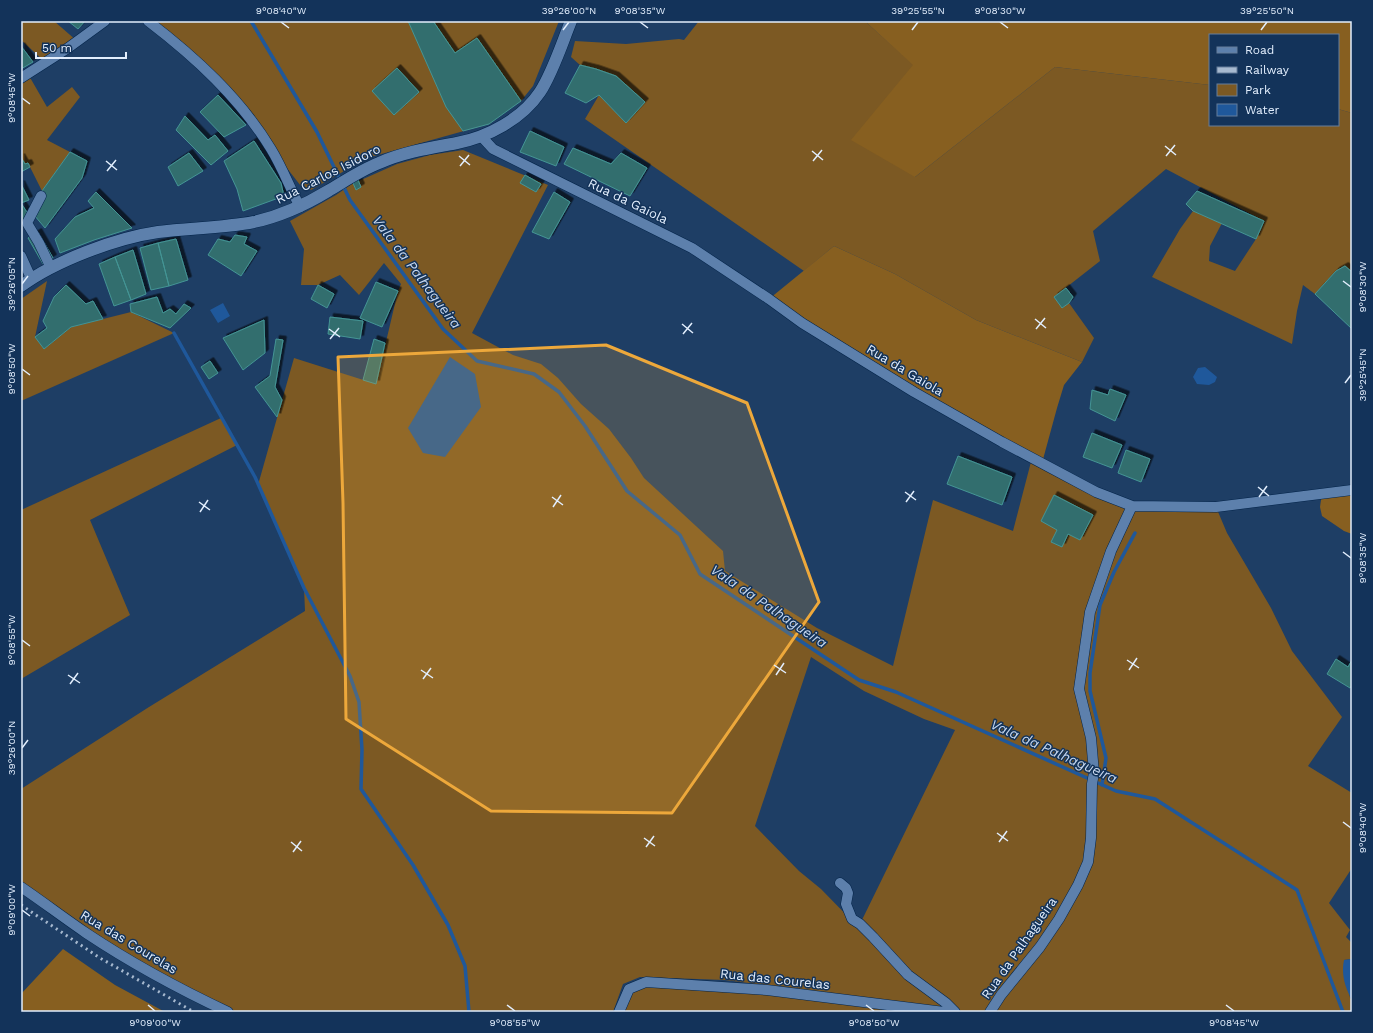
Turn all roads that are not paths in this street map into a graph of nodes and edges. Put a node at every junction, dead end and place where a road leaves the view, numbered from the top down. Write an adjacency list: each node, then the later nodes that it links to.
1 (105, 21): 4 (street)
2 (148, 21): 7 (street)
3 (571, 21): 5 (street, Rua Carlos Isidoro)
4 (21, 78)
5 (481, 136): 7 (street, Rua Carlos Isidoro); 13 (street, Rua da Gaiola)
6 (41, 196): 9 (street)
7 (300, 206): 9 (street, Rua Carlos Isidoro)
8 (21, 256): 10 (street)
9 (51, 268): 10 (street, Rua Carlos Isidoro)
10 (32, 278): 11 (street, Rua Carlos Isidoro)
11 (21, 286)
12 (1352, 490): 13 (street, Rua da Gaiola)
13 (1132, 506): 20 (street, Rua da Palhagueira)
14 (840, 883): 19 (street)
15 (21, 887): 16 (street, Rua das Courelas)
16 (228, 1012)
17 (619, 1012): 18 (street, Rua das Courelas)
18 (944, 1012)
19 (955, 1012)
20 (990, 1012)

